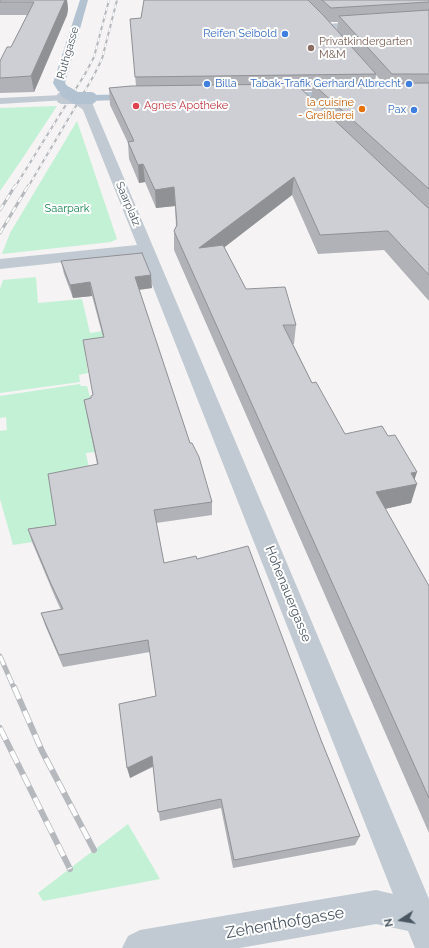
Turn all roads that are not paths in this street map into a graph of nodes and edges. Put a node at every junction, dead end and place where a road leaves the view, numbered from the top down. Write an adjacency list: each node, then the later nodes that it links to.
1 (84, 0): 10 (main road, Ruthgasse)
2 (320, 19): 4 (street)
3 (429, 20): 4 (street)
4 (327, 27): 5 (street)
5 (335, 36)
6 (267, 95): 7 (main road)
7 (297, 95): 8 (main road); 12 (street)
8 (356, 95)
9 (155, 97): 10 (main road)
10 (76, 98): 11 (street); 13 (street, Saarplatz)
11 (0, 101)
12 (309, 107)
13 (146, 248): 14 (street); 15 (street, Hohenauergasse)
14 (0, 264)
15 (426, 926): 16 (street, Zehenthofgasse)
16 (140, 948)

